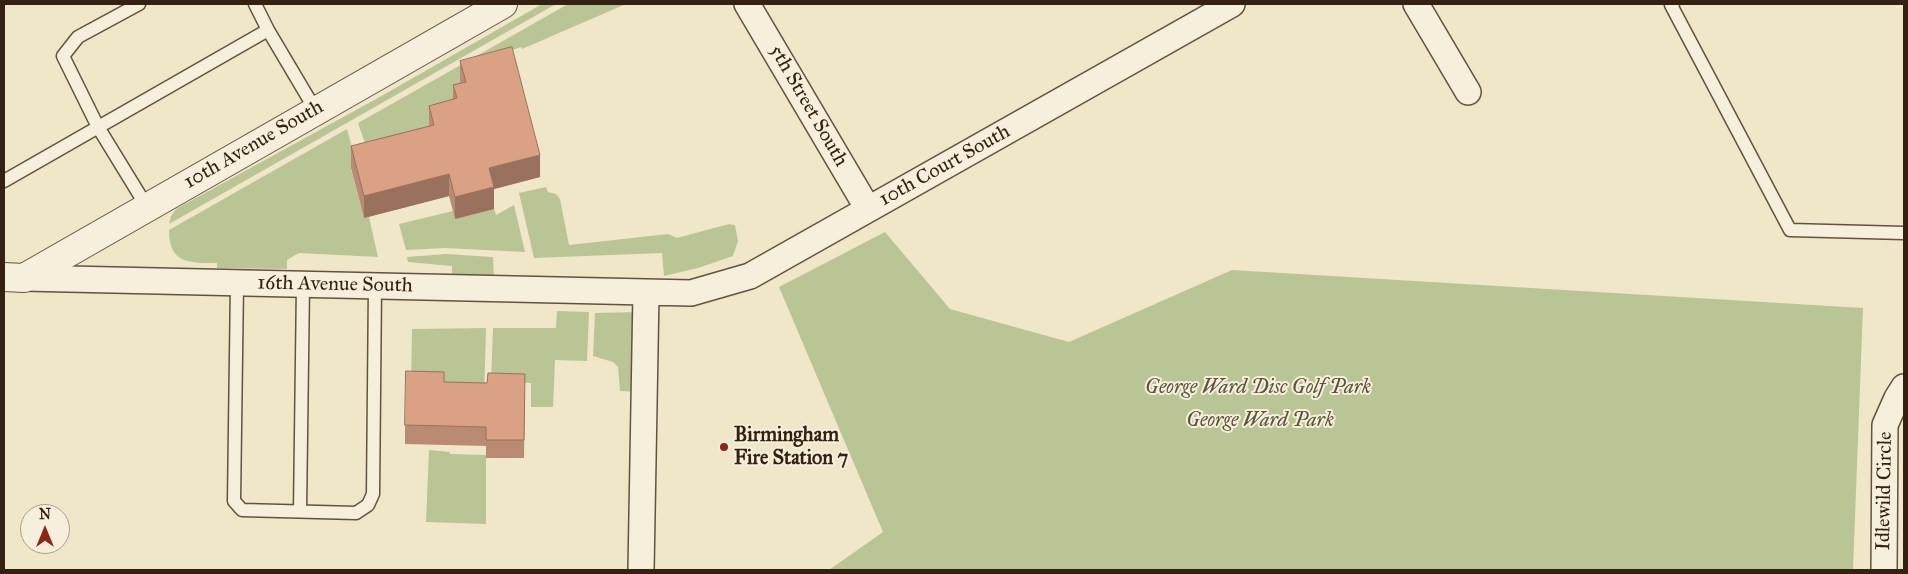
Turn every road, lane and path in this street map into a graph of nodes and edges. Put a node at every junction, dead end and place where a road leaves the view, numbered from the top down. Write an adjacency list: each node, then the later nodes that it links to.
1 (139, 4): 11 (lane)
2 (255, 4): 8 (lane)
3 (503, 4): 10 (street, 10th Avenue South)
4 (747, 4): 14 (street, 5th Street South)
5 (1232, 4): 14 (street, 10th Court South)
6 (1416, 4): 9 (street)
7 (1673, 4): 15 (lane)
8 (268, 30): 10 (lane); 11 (lane)
9 (1468, 92)
10 (316, 111): 13 (street, 10th Avenue South)
11 (98, 127): 12 (lane); 13 (lane)
12 (4, 181)
13 (147, 207): 16 (street, 10th Avenue South)
14 (868, 209): 20 (street, 10th Court South)
15 (1904, 232)
16 (14, 278): 17 (street, 16th Avenue South)
17 (237, 283): 18 (street, 16th Avenue South); 22 (lane)
18 (303, 284): 19 (street, 16th Avenue South); 22 (lane)
19 (375, 286): 20 (street, 16th Avenue South); 22 (lane)
20 (646, 292): 23 (street)
21 (1904, 387): 24 (street, Idlewild Circle)
22 (300, 511)
23 (641, 570)
24 (1884, 570)

